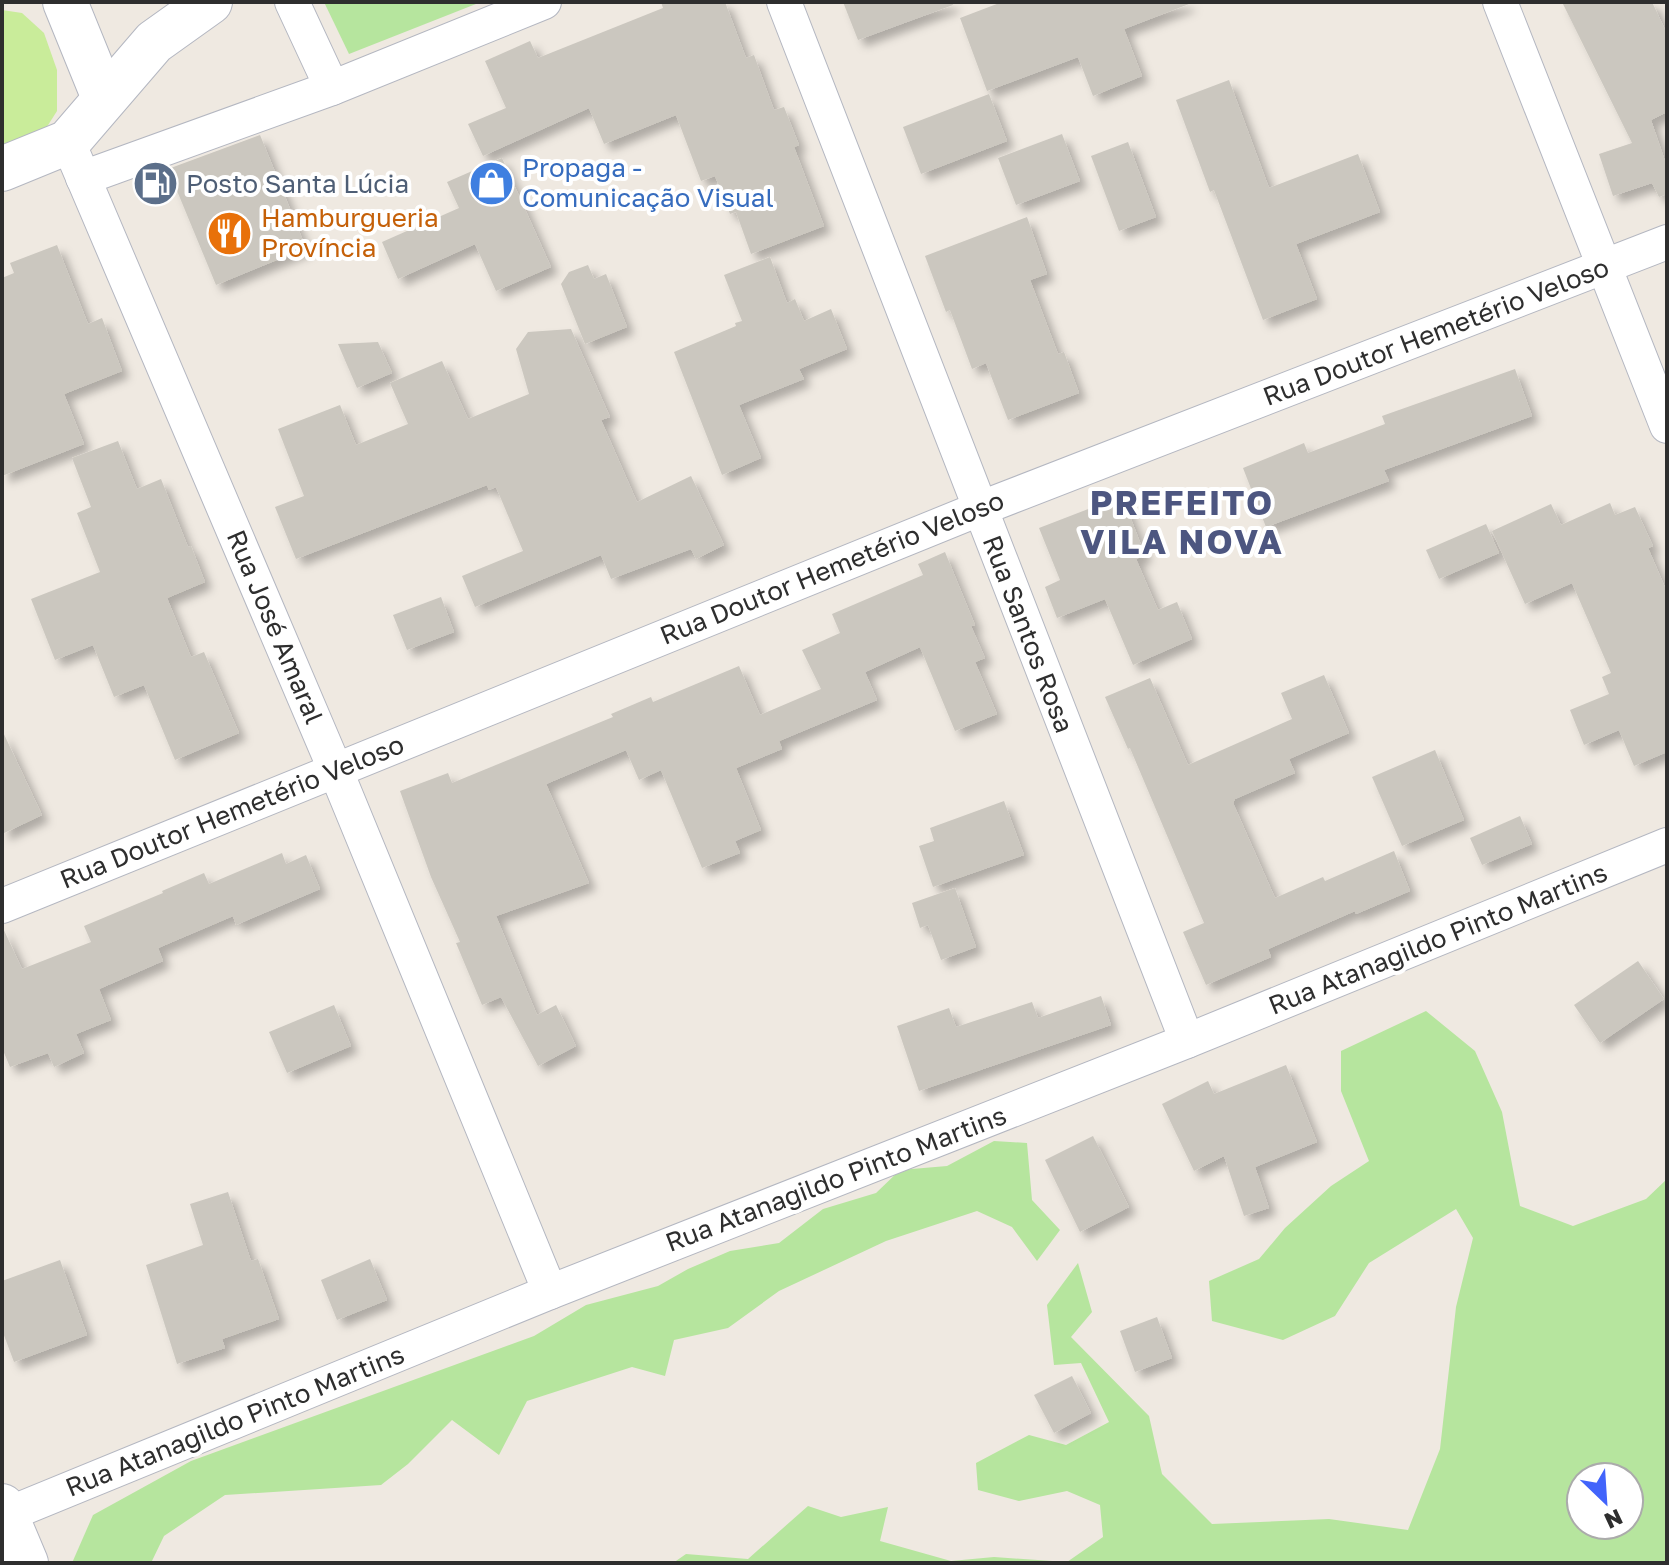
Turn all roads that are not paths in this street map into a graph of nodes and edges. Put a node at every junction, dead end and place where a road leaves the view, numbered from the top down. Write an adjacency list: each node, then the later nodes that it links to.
1 (65, 2): 8 (main road)
2 (210, 2): 8 (main road)
3 (292, 2): 7 (street)
4 (544, 2): 7 (street)
5 (784, 2): 14 (street, Rua Santos Rosa)
6 (1500, 2): 12 (street)
7 (332, 88): 9 (street)
8 (104, 98): 9 (main road)
9 (76, 160): 10 (main road); 15 (street, Rua José Amaral)
10 (2, 169)
11 (1667, 242): 12 (street, Rua Doutor Hemetério Veloso)
12 (1603, 267): 13 (street); 14 (street, Rua Doutor Hemetério Veloso)
13 (1667, 426)
14 (979, 509): 15 (street, Rua Doutor Hemetério Veloso); 18 (street, Rua Santos Rosa)
15 (335, 769): 17 (street, Rua Doutor Hemetério Veloso); 19 (street, Rua José Amaral)
16 (1667, 845): 18 (street, Rua Atanagildo Pinto Martins)
17 (2, 906)
18 (1187, 1041): 19 (street, Rua Atanagildo Pinto Martins)
19 (550, 1292): 20 (street, Rua Atanagildo Pinto Martins)
20 (4, 1510): 21 (main road)
21 (26, 1563)

